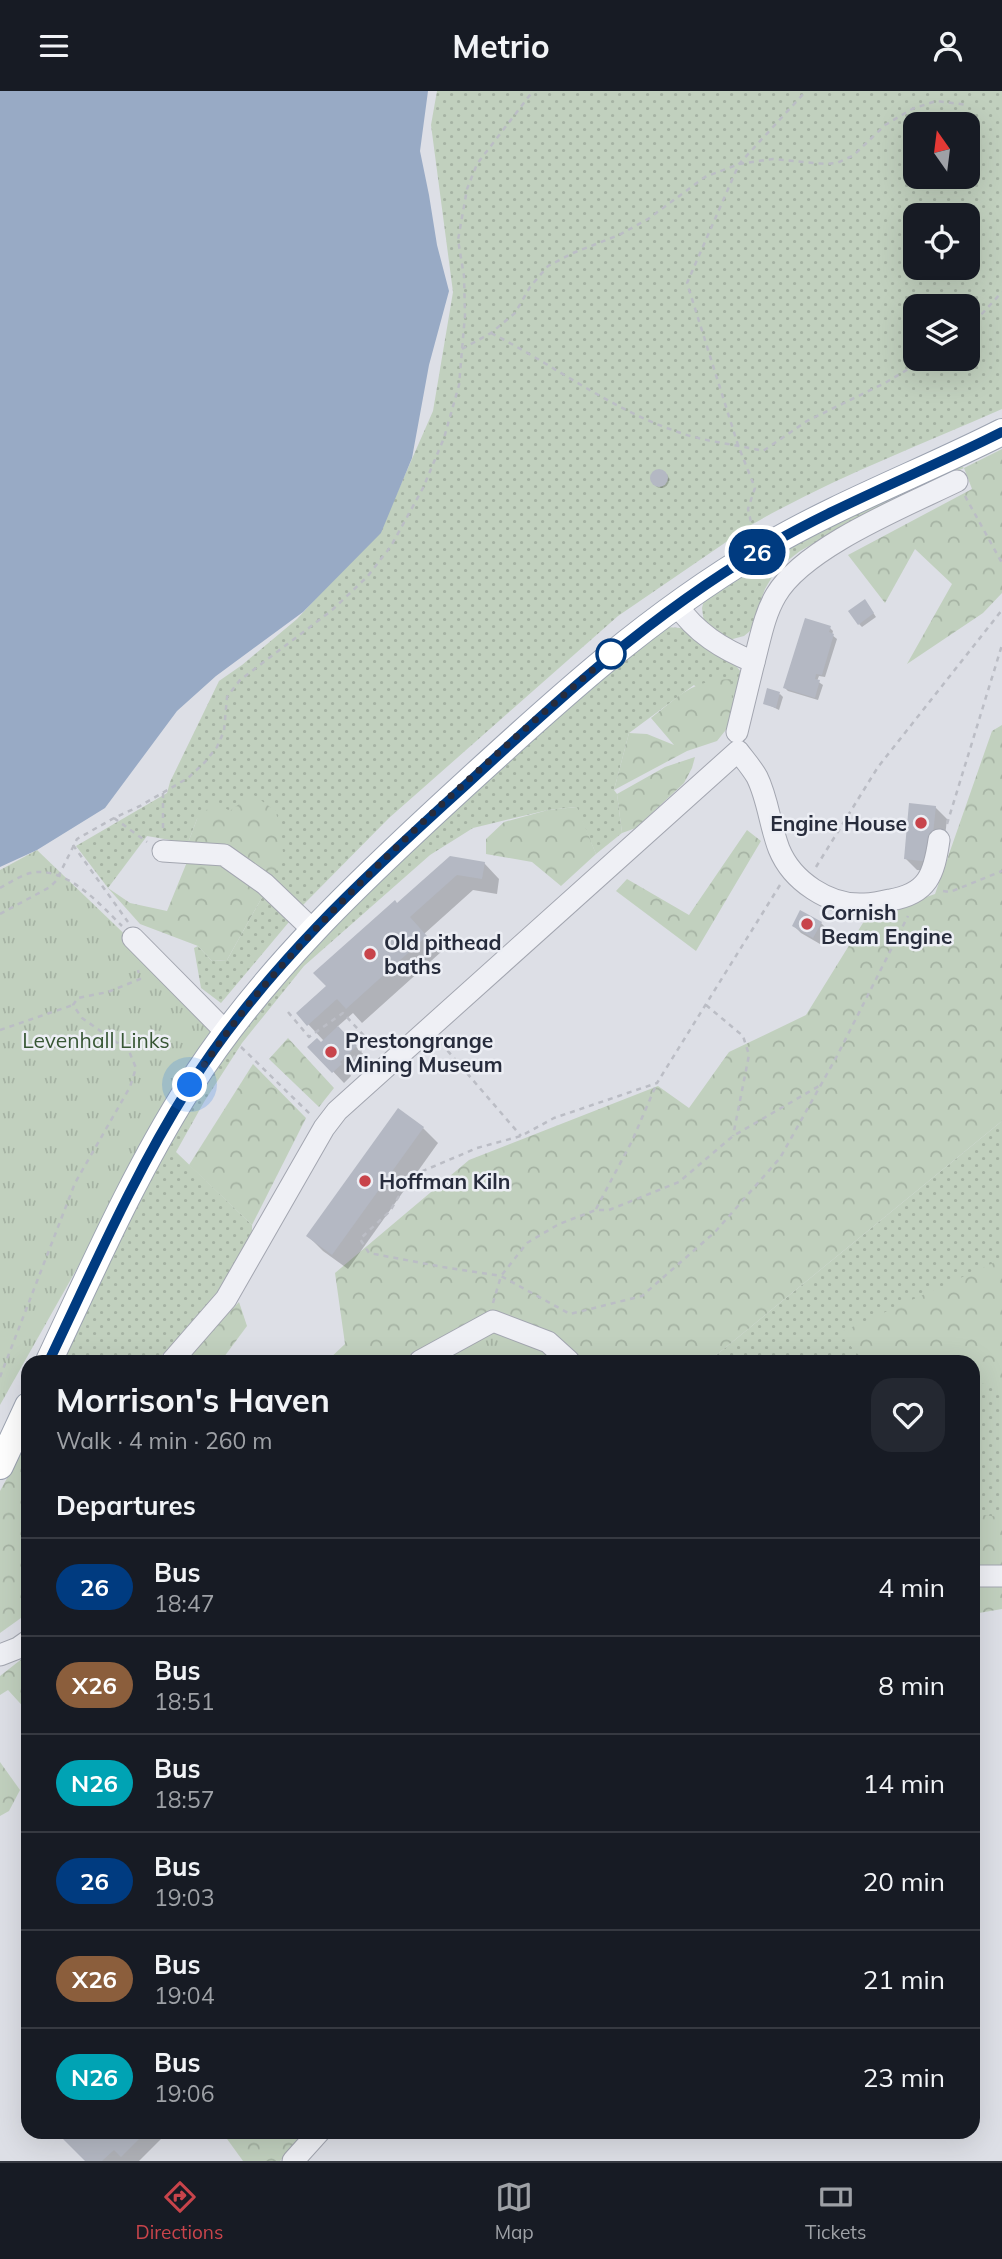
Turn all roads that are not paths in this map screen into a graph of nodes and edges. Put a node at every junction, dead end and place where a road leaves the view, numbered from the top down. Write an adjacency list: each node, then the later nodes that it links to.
1 (1002, 432): 3 (main road)
2 (957, 481): 4 (street)
3 (676, 604): 4 (street); 8 (main road)
4 (754, 662): 5 (street)
5 (737, 732)
6 (939, 840): 12 (street)
7 (163, 851): 8 (street)
8 (314, 931): 10 (main road)
9 (133, 938): 10 (street)
10 (227, 1033): 11 (main road)
11 (52, 1355)
12 (177, 1355)
13 (431, 1355): 14 (street)
14 (562, 1355)
15 (21, 1421): 16 (main road)
16 (0, 1466)
17 (980, 1576): 18 (street)
18 (1002, 1576)
19 (21, 1646): 20 (street)
20 (0, 1655)
21 (313, 2139): 22 (street)
22 (293, 2161)

